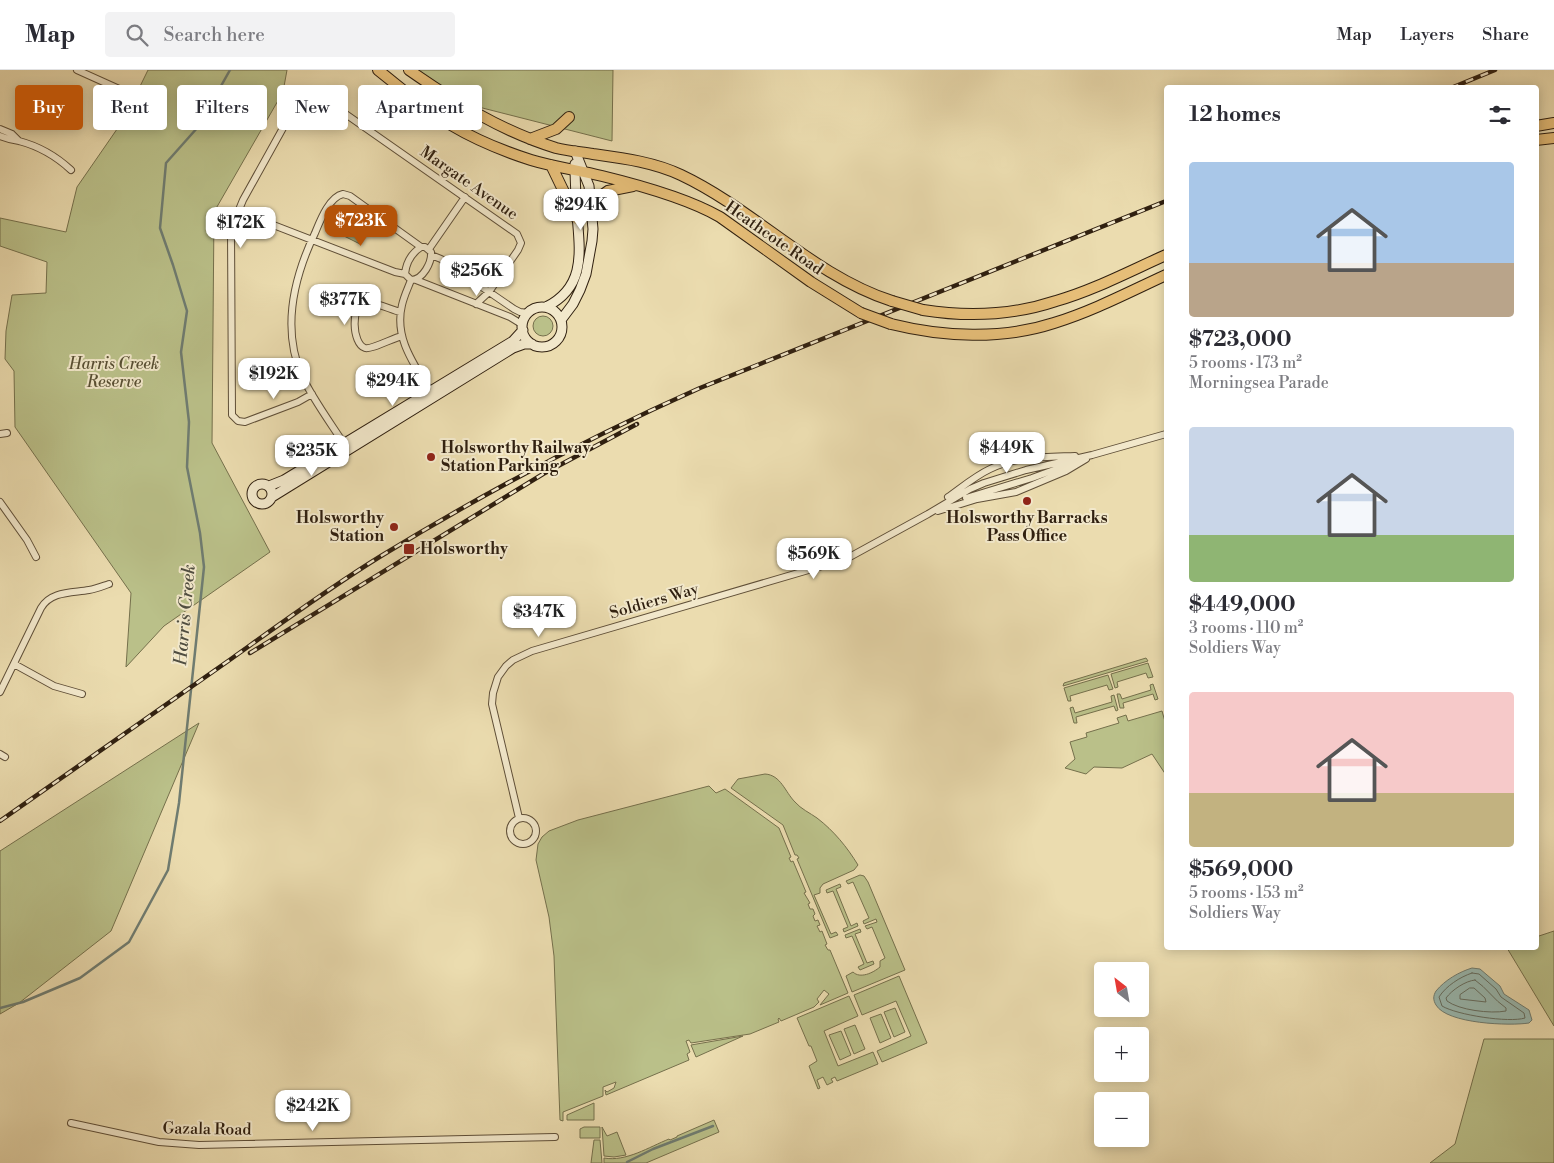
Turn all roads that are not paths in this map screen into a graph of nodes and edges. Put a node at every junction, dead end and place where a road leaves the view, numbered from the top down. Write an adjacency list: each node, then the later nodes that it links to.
1 (77, 70): 4 (street)
2 (378, 70): 15 (main road, Heathcote Road)
3 (409, 70): 11 (main road, Heathcote Road)
4 (110, 85)
5 (569, 117): 11 (main road)
6 (1554, 124): 7 (main road)
7 (1539, 126)
8 (0, 130): 13 (street)
9 (0, 136): 13 (street)
10 (1554, 138): 12 (main road)
11 (530, 139): 14 (main road, Heathcote Road)
12 (1539, 140)
13 (20, 142): 16 (street)
14 (575, 151): 17 (street); 26 (main road, Heathcote Road, bridge)
15 (551, 165): 17 (main road, Heathcote Road); 22 (main road)
16 (70, 170)
17 (579, 171): 18 (main road, Heathcote Road); 20 (street); 22 (street)
18 (636, 186): 20 (main road); 28 (main road, Heathcote Road, bridge)
19 (465, 197): 21 (street, Margate Avenue); 25 (street); 30 (street, Margate Avenue)
20 (590, 203): 35 (street)
21 (238, 211): 23 (street); 40 (street)
22 (578, 219): 32 (street)
23 (311, 240): 24 (street); 27 (street); 40 (street)
24 (421, 247): 25 (street); 27 (street)
25 (430, 252): 29 (street); 30 (street)
26 (1164, 256)
27 (405, 274): 29 (street)
28 (1164, 276)
29 (413, 280): 31 (street); 33 (street)
30 (489, 292): 31 (street, Margate Avenue); 34 (street)
31 (476, 304): 36 (street)
32 (546, 307): 34 (street); 35 (street)
33 (400, 312): 37 (street); 37 (street)
34 (528, 313): 36 (street)
35 (561, 320): 38 (street)
36 (523, 327): 38 (street); 39 (street)
37 (402, 336): 39 (street)
38 (532, 344): 42 (street)
39 (430, 391): 42 (street)
40 (312, 394): 42 (street)
41 (1164, 435): 43 (street, Soldiers Way)
42 (345, 446): 44 (street); 45 (street)
43 (1092, 455): 47 (street, Soldiers Way); 47 (street, Soldiers Way); 47 (street, Soldiers Way)
44 (269, 486): 45 (street); 45 (street)
45 (272, 497)
46 (0, 502): 48 (street)
47 (928, 514): 53 (street, Soldiers Way)
48 (36, 557)
49 (109, 584): 50 (street)
50 (14, 664): 51 (street); 52 (street)
51 (0, 692)
52 (82, 694)
53 (519, 818): 53 (street)
54 (71, 1123): 55 (street, Gazala Road)
55 (555, 1137)

